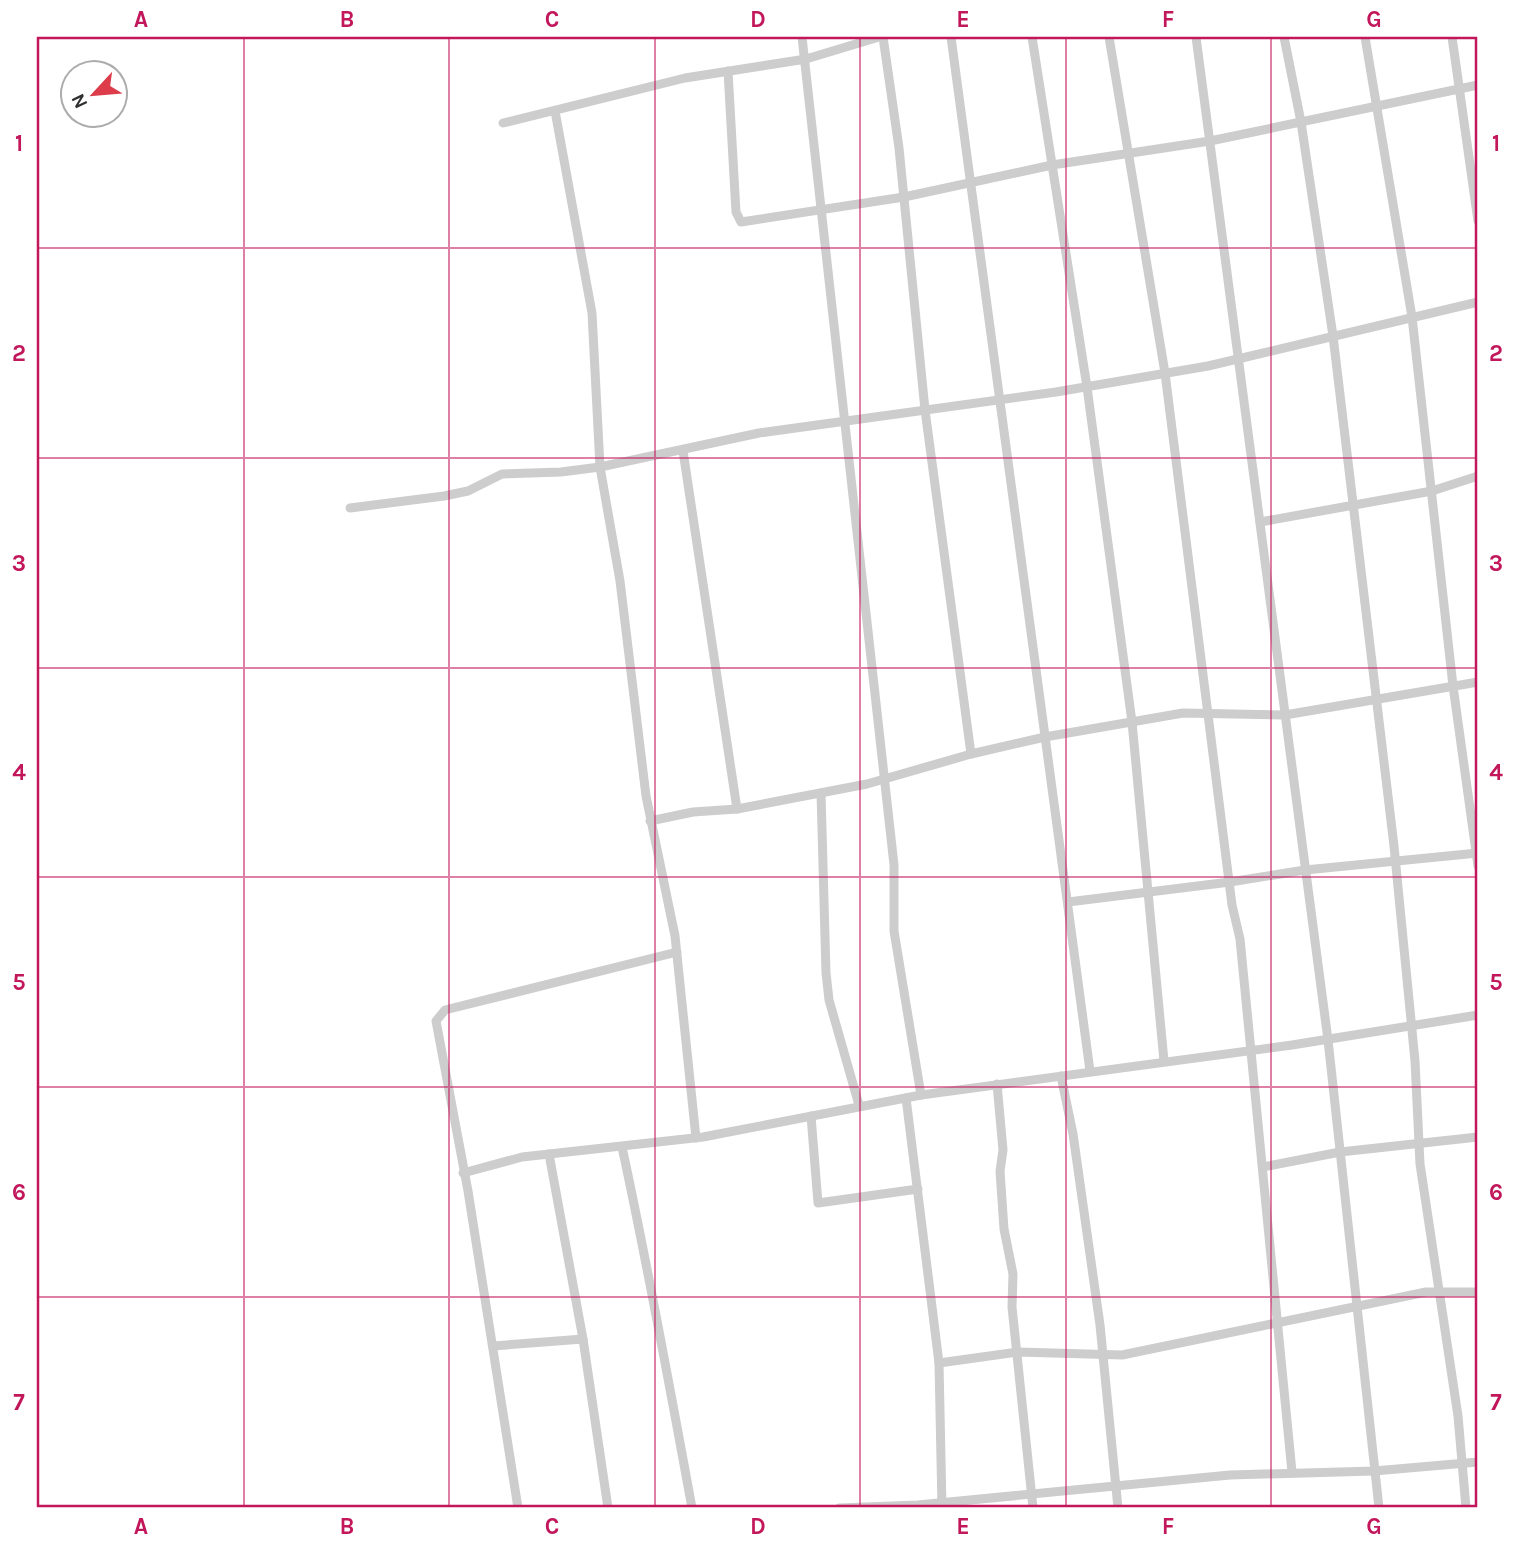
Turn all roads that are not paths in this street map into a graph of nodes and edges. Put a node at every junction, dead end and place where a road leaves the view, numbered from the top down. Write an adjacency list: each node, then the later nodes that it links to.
1 (802, 37): 10 (street)
2 (881, 37): 10 (street); 22 (street)
3 (951, 37): 21 (street)
4 (1032, 37): 20 (street)
5 (1109, 37): 19 (street)
6 (1196, 37): 18 (street)
7 (1284, 37): 16 (street)
8 (1365, 37): 14 (street)
9 (1452, 37): 13 (street)
10 (806, 59): 11 (street); 23 (street)
11 (728, 71): 15 (street); 23 (street)
12 (1478, 85): 13 (street)
13 (1461, 89): 14 (street); 24 (street)
14 (1376, 106): 16 (street); 26 (street)
15 (555, 111): 17 (street); 35 (street)
16 (1301, 122): 18 (street); 27 (street)
17 (503, 123)
18 (1210, 141): 19 (street); 28 (street)
19 (1128, 153): 20 (street); 29 (street)
20 (1052, 166): 21 (street); 30 (street)
21 (971, 182): 22 (street); 31 (street)
22 (904, 197): 23 (street); 32 (street)
23 (822, 209): 33 (street)
24 (1478, 221)
25 (1478, 302): 26 (street)
26 (1412, 317): 27 (street); 37 (street)
27 (1333, 336): 28 (street); 38 (street)
28 (1239, 359): 29 (street); 40 (street)
29 (1164, 373): 30 (street); 44 (street)
30 (1087, 387): 31 (street); 46 (street)
31 (1000, 399): 32 (street); 47 (street)
32 (925, 410): 33 (street); 48 (street)
33 (844, 421): 34 (street); 49 (street)
34 (683, 451): 35 (street); 51 (street)
35 (600, 467): 39 (street); 52 (street)
36 (1478, 477): 37 (street)
37 (1432, 491): 38 (street); 42 (street)
38 (1352, 506): 40 (street); 43 (street)
39 (350, 508)
40 (1260, 522): 45 (street)
41 (1478, 682): 42 (street)
42 (1453, 686): 43 (street); 53 (street)
43 (1375, 699): 45 (street); 54 (street)
44 (1208, 714): 45 (street); 46 (street); 57 (street)
45 (1285, 715): 56 (street)
46 (1132, 722): 47 (street); 58 (street)
47 (1045, 737): 48 (street); 59 (street)
48 (971, 754): 49 (street)
49 (883, 781): 50 (street); 69 (street)
50 (821, 793): 51 (street); 71 (street)
51 (737, 810): 52 (street)
52 (650, 821): 60 (street)
53 (1477, 853): 54 (street); 55 (street)
54 (1395, 862): 56 (street); 62 (street)
55 (1478, 866)
56 (1305, 870): 57 (street); 63 (street)
57 (1230, 882): 58 (street); 64 (street)
58 (1149, 891): 59 (street); 65 (street)
59 (1068, 902): 66 (street)
60 (677, 952): 74 (street); 80 (street)
61 (1478, 1014): 62 (street)
62 (1411, 1026): 63 (street); 75 (street)
63 (1328, 1040): 64 (street); 77 (street)
64 (1253, 1050): 65 (street); 79 (street)
65 (1164, 1061): 66 (street)
66 (1090, 1071): 67 (street)
67 (1061, 1076): 68 (street); 89 (street)
68 (997, 1084): 69 (street); 88 (street)
69 (922, 1095): 70 (street)
70 (906, 1098): 71 (street); 81 (street)
71 (859, 1105): 72 (street)
72 (811, 1116): 74 (street); 81 (street)
73 (1478, 1137): 75 (street)
74 (696, 1138): 76 (street)
75 (1419, 1145): 77 (street); 83 (street)
76 (622, 1147): 78 (street); 101 (street)
77 (1340, 1152): 79 (street); 84 (street)
78 (549, 1154): 80 (street); 86 (street)
79 (1263, 1167): 85 (street)
80 (463, 1173): 87 (street)
81 (918, 1189): 90 (street)
82 (1478, 1292): 83 (street)
83 (1437, 1293): 84 (street); 92 (street)
84 (1357, 1308): 85 (street); 93 (street)
85 (1276, 1324): 89 (street); 94 (street)
86 (583, 1339): 87 (street); 100 (street)
87 (493, 1346): 99 (street)
88 (1018, 1352): 89 (street); 90 (street); 96 (street)
89 (1102, 1355): 95 (street)
90 (939, 1363): 97 (street)
91 (1478, 1462): 92 (street)
92 (1462, 1463): 93 (street); 106 (street)
93 (1374, 1471): 94 (street); 105 (street)
94 (1292, 1472): 95 (street)
95 (1116, 1483): 96 (street); 104 (street)
96 (1031, 1492): 97 (street); 103 (street)
97 (942, 1506): 98 (street)
98 (862, 1507): 102 (street)
99 (518, 1508)
100 (608, 1508)
101 (692, 1508)
102 (839, 1508)
103 (1032, 1508)
104 (1118, 1508)
105 (1379, 1508)
106 (1466, 1508)

